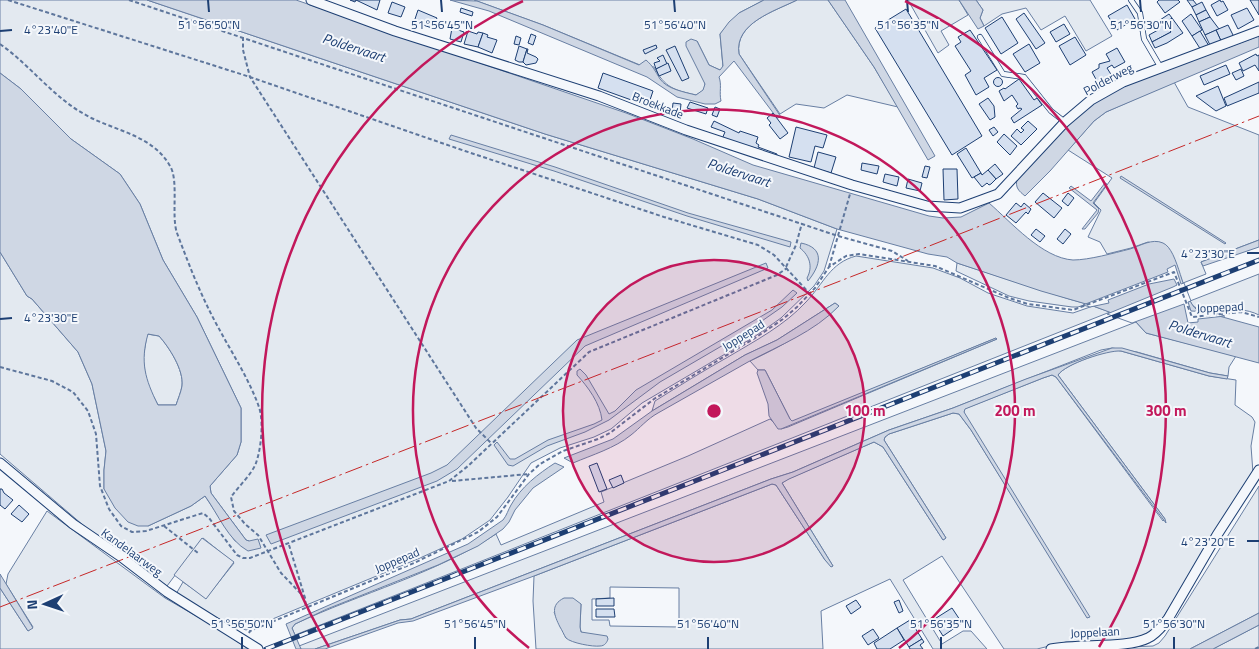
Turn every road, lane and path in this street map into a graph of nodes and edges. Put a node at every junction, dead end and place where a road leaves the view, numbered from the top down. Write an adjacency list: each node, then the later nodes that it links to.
1 (8, 0): 10 (path)
2 (129, 0): 6 (path)
3 (311, 0): 13 (street, Broekkade)
4 (1131, 0): 9 (lane)
5 (1259, 31): 9 (street, Polderweg)
6 (243, 37): 10 (path); 14 (path)
7 (980, 37): 11 (lane)
8 (0, 44): 29 (path)
9 (1161, 68): 11 (street, Polderweg)
10 (250, 77): 18 (path); 22 (path)
11 (1064, 122): 13 (street, Polderweg)
12 (850, 191): 15 (path)
13 (998, 194)
14 (802, 224): 15 (path); 18 (path)
15 (838, 236): 16 (path); 17 (path)
16 (910, 262): 17 (path, Joppepad); 20 (path, Joppepad)
17 (829, 267): 19 (path, Joppepad)
18 (787, 268): 19 (path); 22 (path)
19 (810, 294): 25 (path, Joppepad)
20 (1259, 317)
21 (0, 367): 27 (path)
22 (489, 442): 26 (path)
23 (0, 463): 33 (street, Kandelaarweg)
24 (1259, 470): 36 (street, Joppelaan)
25 (529, 474): 26 (path); 32 (path, Joppepad)
26 (449, 481): 28 (path)
27 (164, 526): 29 (path); 30 (path)
28 (289, 544): 29 (path); 31 (path)
29 (269, 552): 31 (path)
30 (198, 553)
31 (305, 598): 32 (path)
32 (306, 608): 33 (path, Joppepad)
33 (248, 642): 35 (street, Kandelaarweg)
34 (1259, 647): 37 (path)
35 (258, 649)
36 (1051, 649)
37 (1254, 649)

